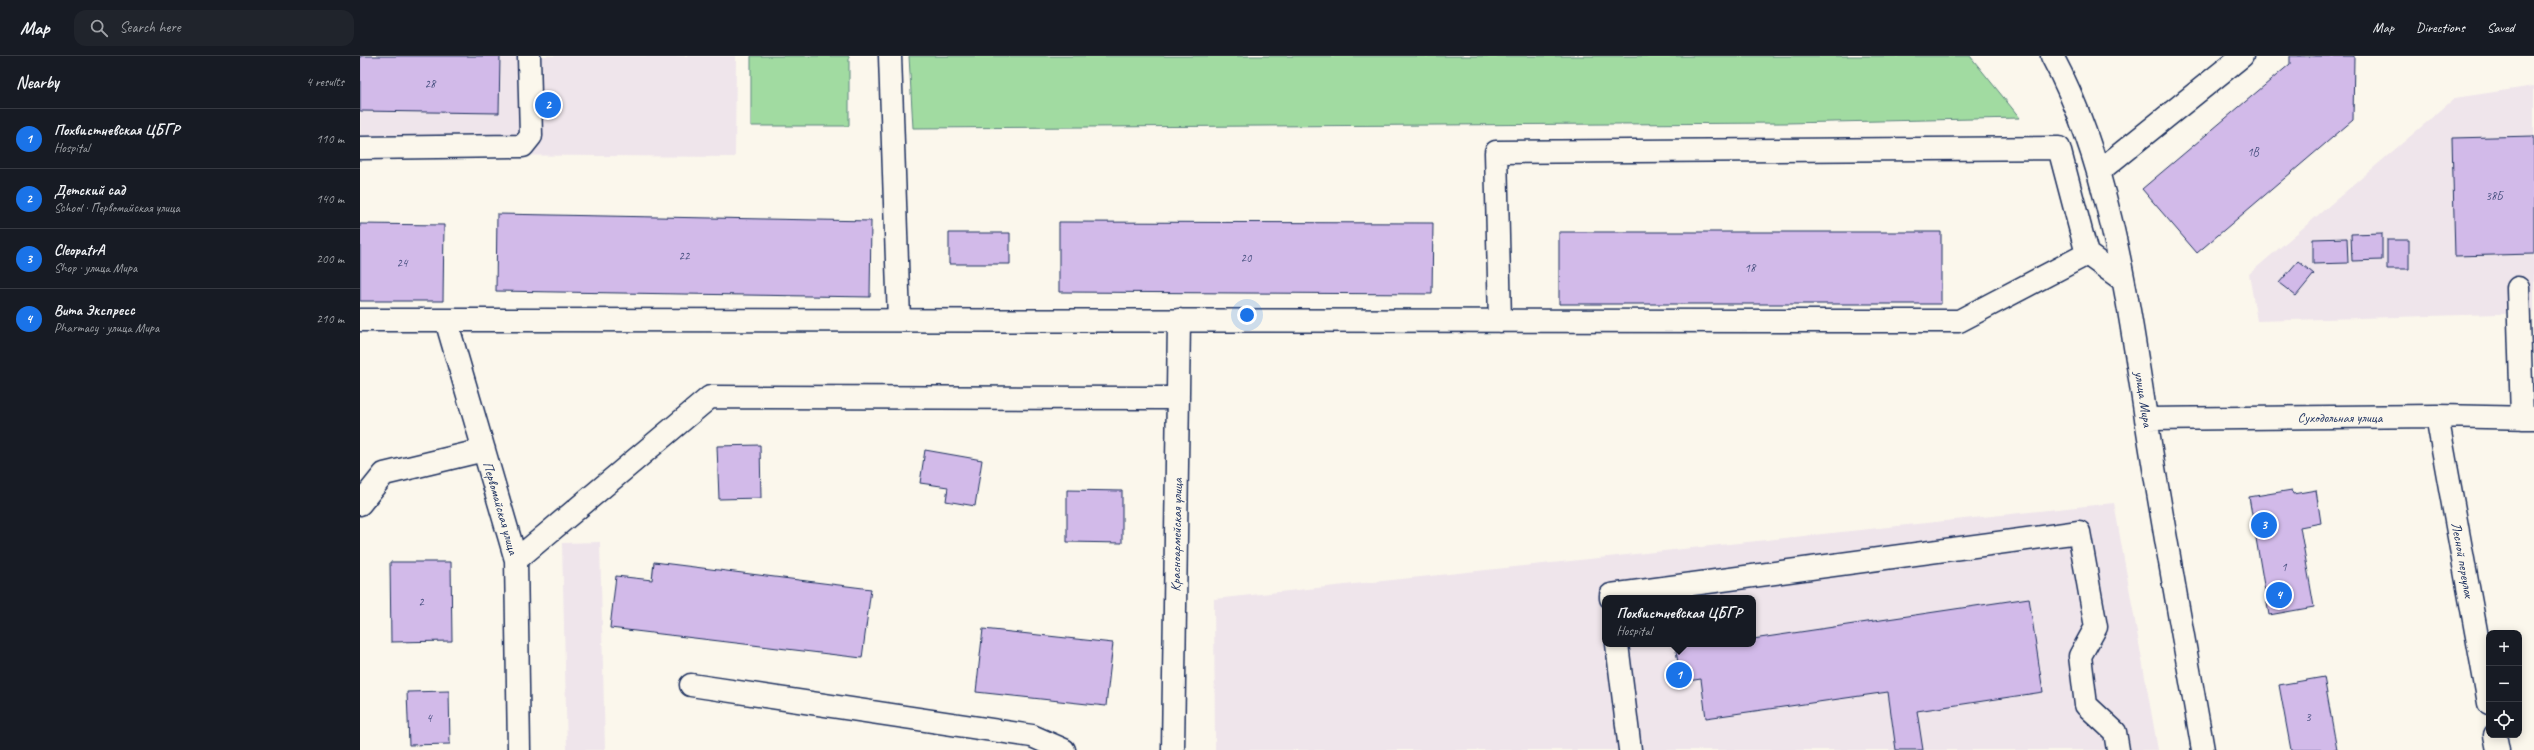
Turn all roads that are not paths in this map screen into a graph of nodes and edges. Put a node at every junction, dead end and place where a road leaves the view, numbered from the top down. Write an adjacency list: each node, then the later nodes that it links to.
1 (529, 56): 5 (street)
2 (890, 56): 12 (street)
3 (2052, 56): 6 (street, улица Мира)
4 (2242, 56): 6 (street)
5 (360, 148)
6 (2098, 172): 8 (street, улица Мира)
7 (2087, 254): 8 (street); 14 (street); 14 (street)
8 (2123, 280): 17 (street, улица Мира)
9 (2518, 288): 18 (street)
10 (360, 320): 11 (street)
11 (446, 320): 12 (street); 19 (street, Первомайская улица)
12 (899, 320): 13 (street)
13 (1179, 320): 14 (street); 15 (street, Красноармейская улица)
14 (1500, 321)
15 (1178, 398): 21 (street); 29 (street, Красноармейская улица)
16 (2437, 416): 17 (street, Суходольная улица); 18 (street, Суходольная улица); 25 (street, Лесной переулок)
17 (2146, 418): 32 (street, улица Мира)
18 (2528, 418)
19 (484, 450): 20 (street); 21 (street, Первомайская улица)
20 (360, 504)
21 (516, 560): 27 (street, Первомайская улица)
22 (1611, 595): 31 (street)
23 (1617, 647): 30 (street)
24 (691, 685): 28 (street)
25 (2489, 702)
26 (2496, 738): 33 (street)
27 (519, 750)
28 (1064, 750)
29 (1173, 750)
30 (1630, 750)
31 (2118, 750)
32 (2203, 750)
33 (2498, 750)

